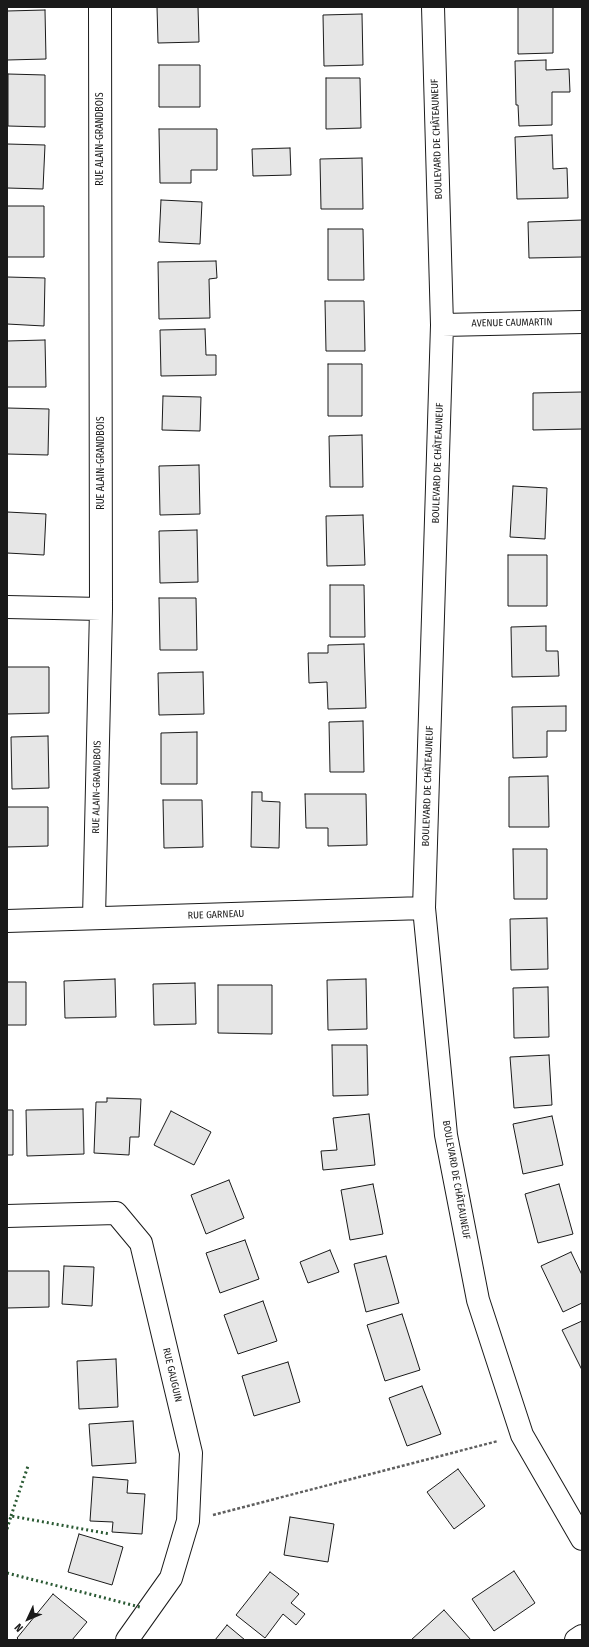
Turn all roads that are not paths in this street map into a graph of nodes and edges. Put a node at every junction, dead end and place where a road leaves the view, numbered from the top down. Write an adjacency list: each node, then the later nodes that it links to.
1 (100, 7): 6 (street, RUE ALAIN-GRANDBOIS)
2 (433, 7): 4 (street, BOULEVARD DE CHÂTEAUNEUF)
3 (582, 322): 4 (street, AVENUE CAUMARTIN)
4 (442, 325): 7 (street, BOULEVARD DE CHÂTEAUNEUF)
5 (7, 607): 6 (street)
6 (101, 609): 8 (street, RUE ALAIN-GRANDBOIS)
7 (424, 908): 8 (street, RUE GARNEAU); 11 (street, BOULEVARD DE CHÂTEAUNEUF)
8 (94, 918): 9 (street, RUE GARNEAU)
9 (7, 921)
10 (7, 1216): 13 (street, RUE GAUGUIN)
11 (582, 1539)
12 (582, 1636): 14 (street)
13 (127, 1640)
14 (576, 1640)

